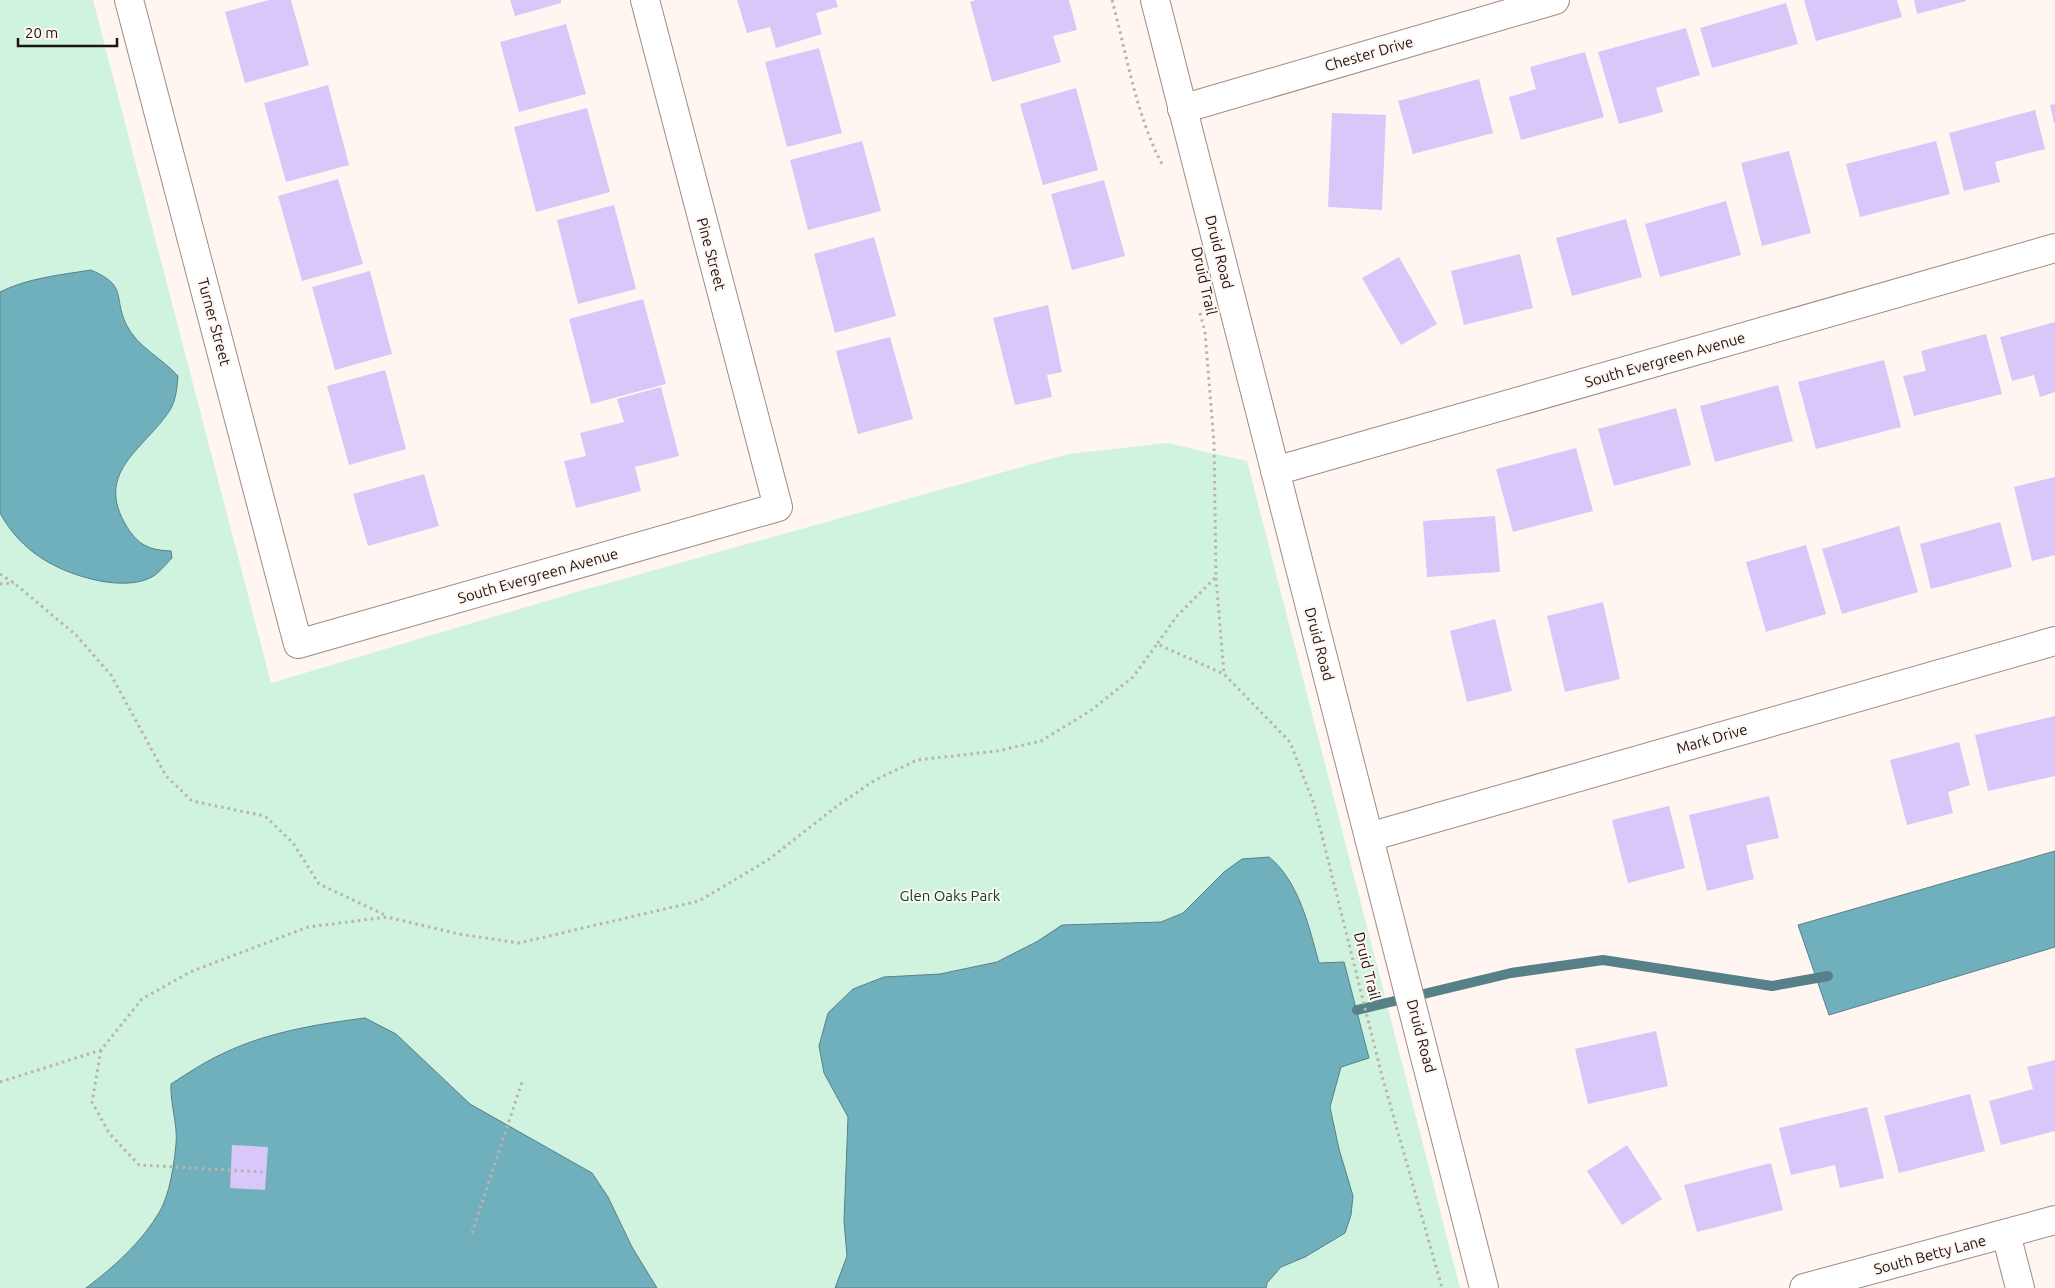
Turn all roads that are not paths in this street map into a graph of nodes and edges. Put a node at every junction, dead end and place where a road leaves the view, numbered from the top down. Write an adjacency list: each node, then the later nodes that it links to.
1 (129, 0): 10 (street, Turner Street)
2 (645, 0): 8 (street, Pine Street)
3 (1155, 0): 5 (street, Druid Road)
4 (1556, 0): 5 (street, Chester Drive)
5 (1182, 109): 7 (street, Druid Road)
6 (2055, 248): 7 (street, South Evergreen Avenue)
7 (1274, 471): 11 (street, Druid Road)
8 (778, 508): 10 (street, South Evergreen Avenue)
9 (2055, 641): 11 (street, Mark Drive)
10 (298, 644)
11 (1369, 837): 14 (street, Druid Road)
12 (2055, 1220): 13 (street, South Betty Lane)
13 (2006, 1234): 15 (street, South Betty Lane); 16 (street)
14 (1484, 1288)
15 (1804, 1288)
16 (2020, 1288)

